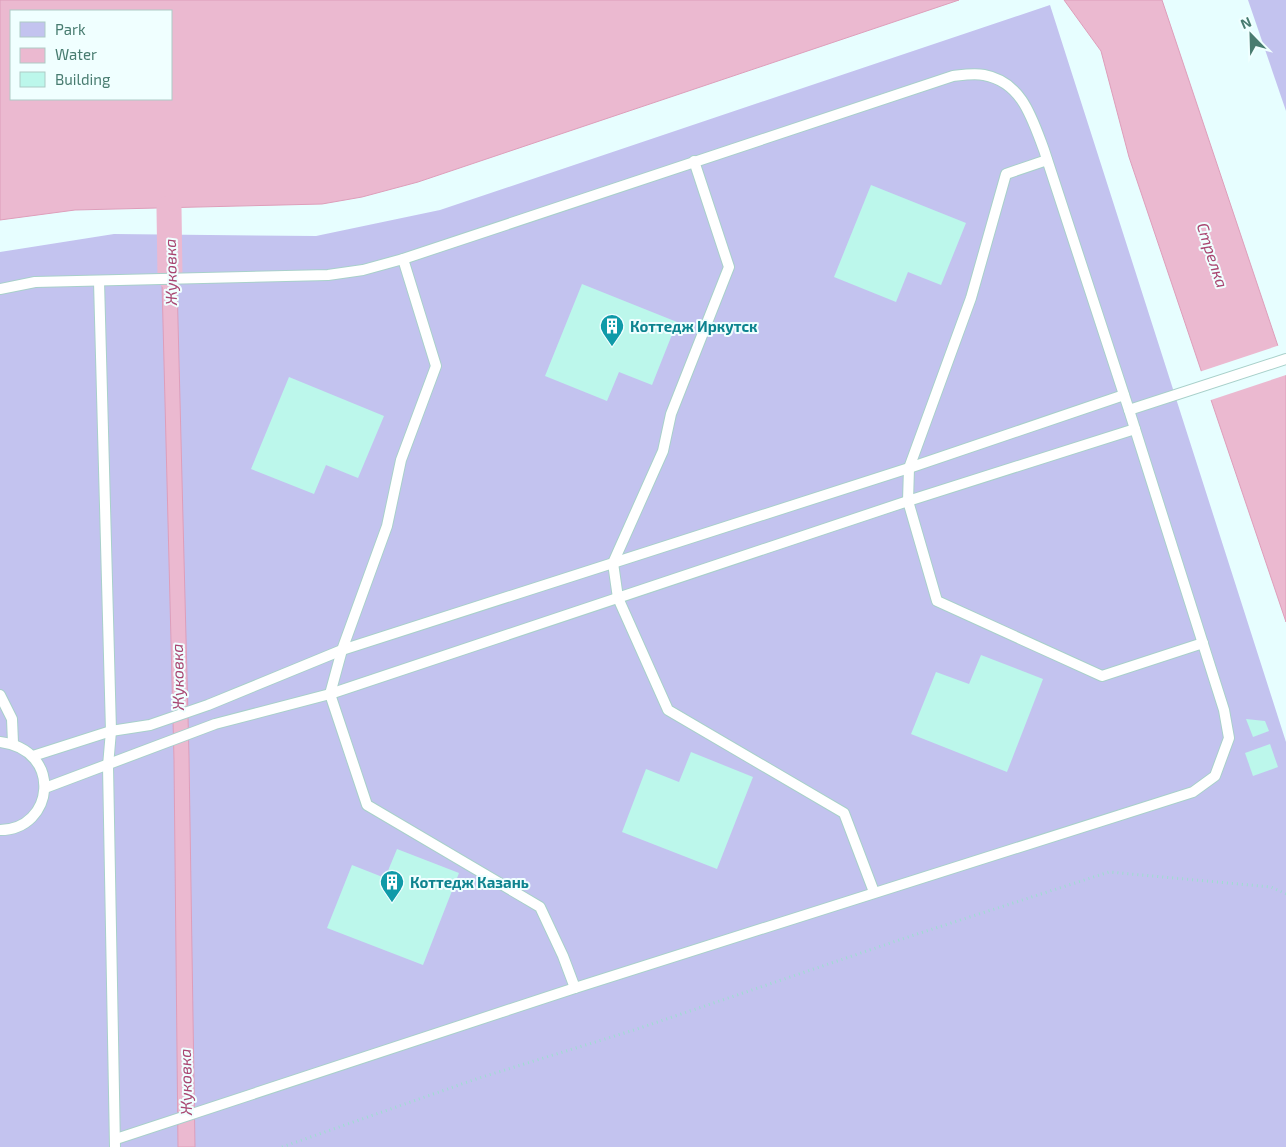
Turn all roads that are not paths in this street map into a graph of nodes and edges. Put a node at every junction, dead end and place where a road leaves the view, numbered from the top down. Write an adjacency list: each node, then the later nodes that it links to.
1 (694, 160): 2 (lane); 3 (lane); 12 (lane)
2 (1047, 160): 7 (lane); 10 (lane)
3 (403, 259): 4 (lane); 15 (lane)
4 (99, 281): 5 (lane); 18 (lane)
5 (0, 289)
6 (1286, 359): 8 (lane)
7 (1124, 395): 8 (lane); 10 (lane)
8 (1129, 410): 9 (lane)
9 (1135, 429): 11 (lane); 14 (lane)
10 (909, 468): 11 (lane); 12 (lane)
11 (908, 502): 13 (lane); 14 (lane)
12 (613, 563): 13 (lane); 15 (lane)
13 (618, 598): 16 (lane); 25 (lane)
14 (1202, 643): 25 (lane)
15 (342, 650): 16 (lane); 18 (lane)
16 (330, 694): 22 (lane); 26 (lane)
17 (0, 695): 20 (lane)
18 (111, 732): 21 (lane); 22 (lane)
19 (0, 742): 20 (lane)
20 (13, 744): 21 (lane)
21 (33, 756): 23 (lane)
22 (108, 766): 23 (lane); 27 (lane)
23 (45, 788): 24 (lane)
24 (0, 830)
25 (874, 892): 26 (lane)
26 (575, 988): 27 (lane)
27 (116, 1143)

